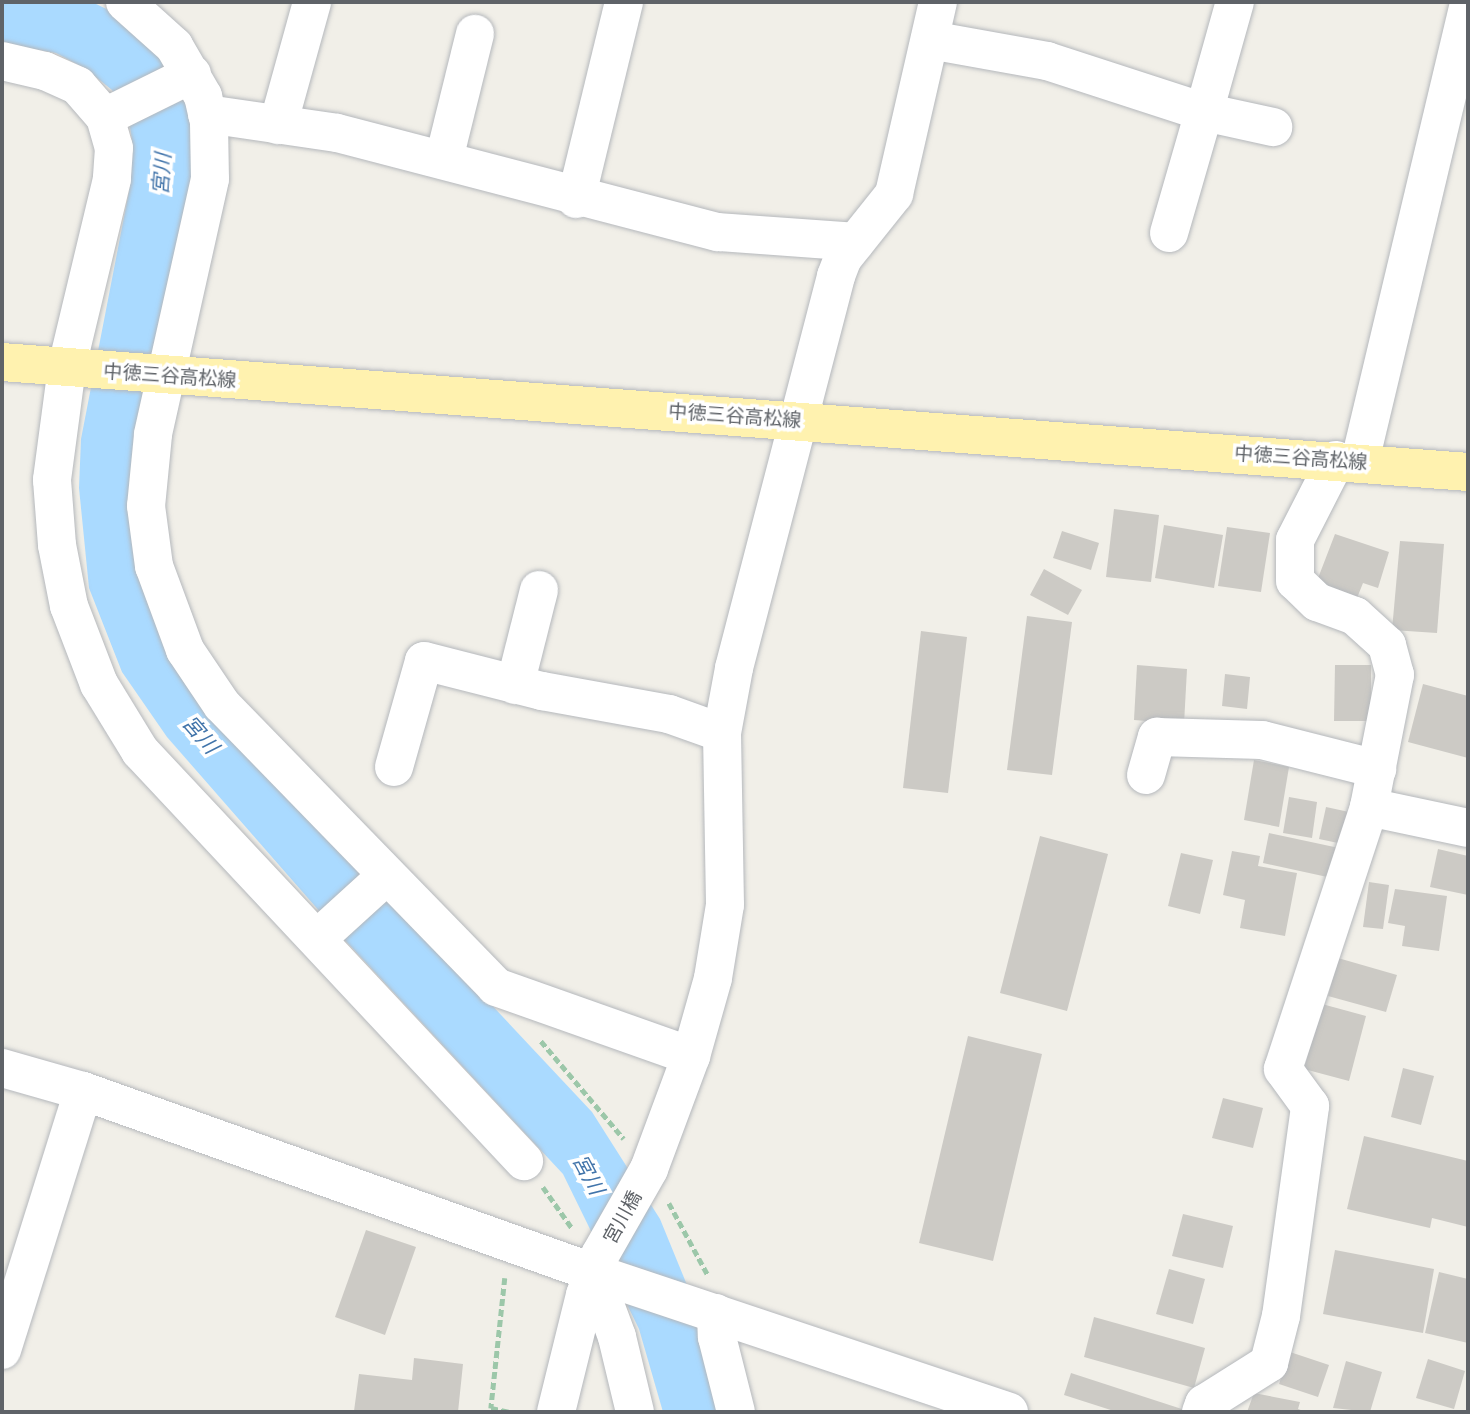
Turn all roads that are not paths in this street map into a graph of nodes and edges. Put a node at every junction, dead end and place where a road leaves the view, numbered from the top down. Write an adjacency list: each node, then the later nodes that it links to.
1 (125, 2): 10 (street)
2 (312, 2): 14 (street)
3 (624, 2): 17 (street)
4 (938, 2): 8 (street, 宮川橋)
5 (1235, 2): 11 (street)
6 (1468, 6): 24 (street)
7 (475, 34): 16 (street)
8 (930, 40): 11 (street); 19 (street, 宮川橋)
9 (2, 61): 13 (street)
10 (188, 75): 12 (street); 13 (street)
11 (1205, 112): 15 (street); 18 (street)
12 (207, 114): 14 (street); 22 (street)
13 (109, 115): 21 (street)
14 (278, 125): 16 (street)
15 (1273, 127)
16 (444, 159): 17 (street)
17 (576, 198): 19 (street)
18 (1169, 233)
19 (856, 242): 23 (street, 宮川橋)
20 (2, 362): 21 (main road, 中徳三谷高松線)
21 (72, 367): 22 (main road, 中徳三谷高松線); 35 (street)
22 (163, 375): 23 (main road, 中徳三谷高松線); 34 (street)
23 (799, 420): 24 (main road, 中徳三谷高松線); 28 (street, 宮川橋)
24 (1348, 461): 25 (main road, 中徳三谷高松線); 30 (street)
25 (1468, 472)
26 (539, 590): 27 (street)
27 (515, 685): 28 (street); 29 (street)
28 (722, 733): 36 (street, 宮川橋)
29 (394, 767)
30 (1377, 769): 31 (street); 32 (street)
31 (1146, 775)
32 (1369, 807): 33 (street); 49 (street)
33 (1468, 828)
34 (383, 879): 35 (street); 36 (street)
35 (322, 934): 39 (street)
36 (691, 1056): 40 (street, 宮川橋)
37 (2, 1068): 38 (street)
38 (83, 1091): 40 (street); 41 (street)
39 (524, 1161)
40 (600, 1268): 42 (street); 45 (street, 宮川橋); 46 (street)
41 (10, 1298): 43 (street)
42 (712, 1302): 44 (street); 47 (street)
43 (2, 1350)
44 (959, 1404): 48 (street)
45 (556, 1412)
46 (635, 1412)
47 (736, 1412)
48 (1009, 1412)
49 (1201, 1412)

